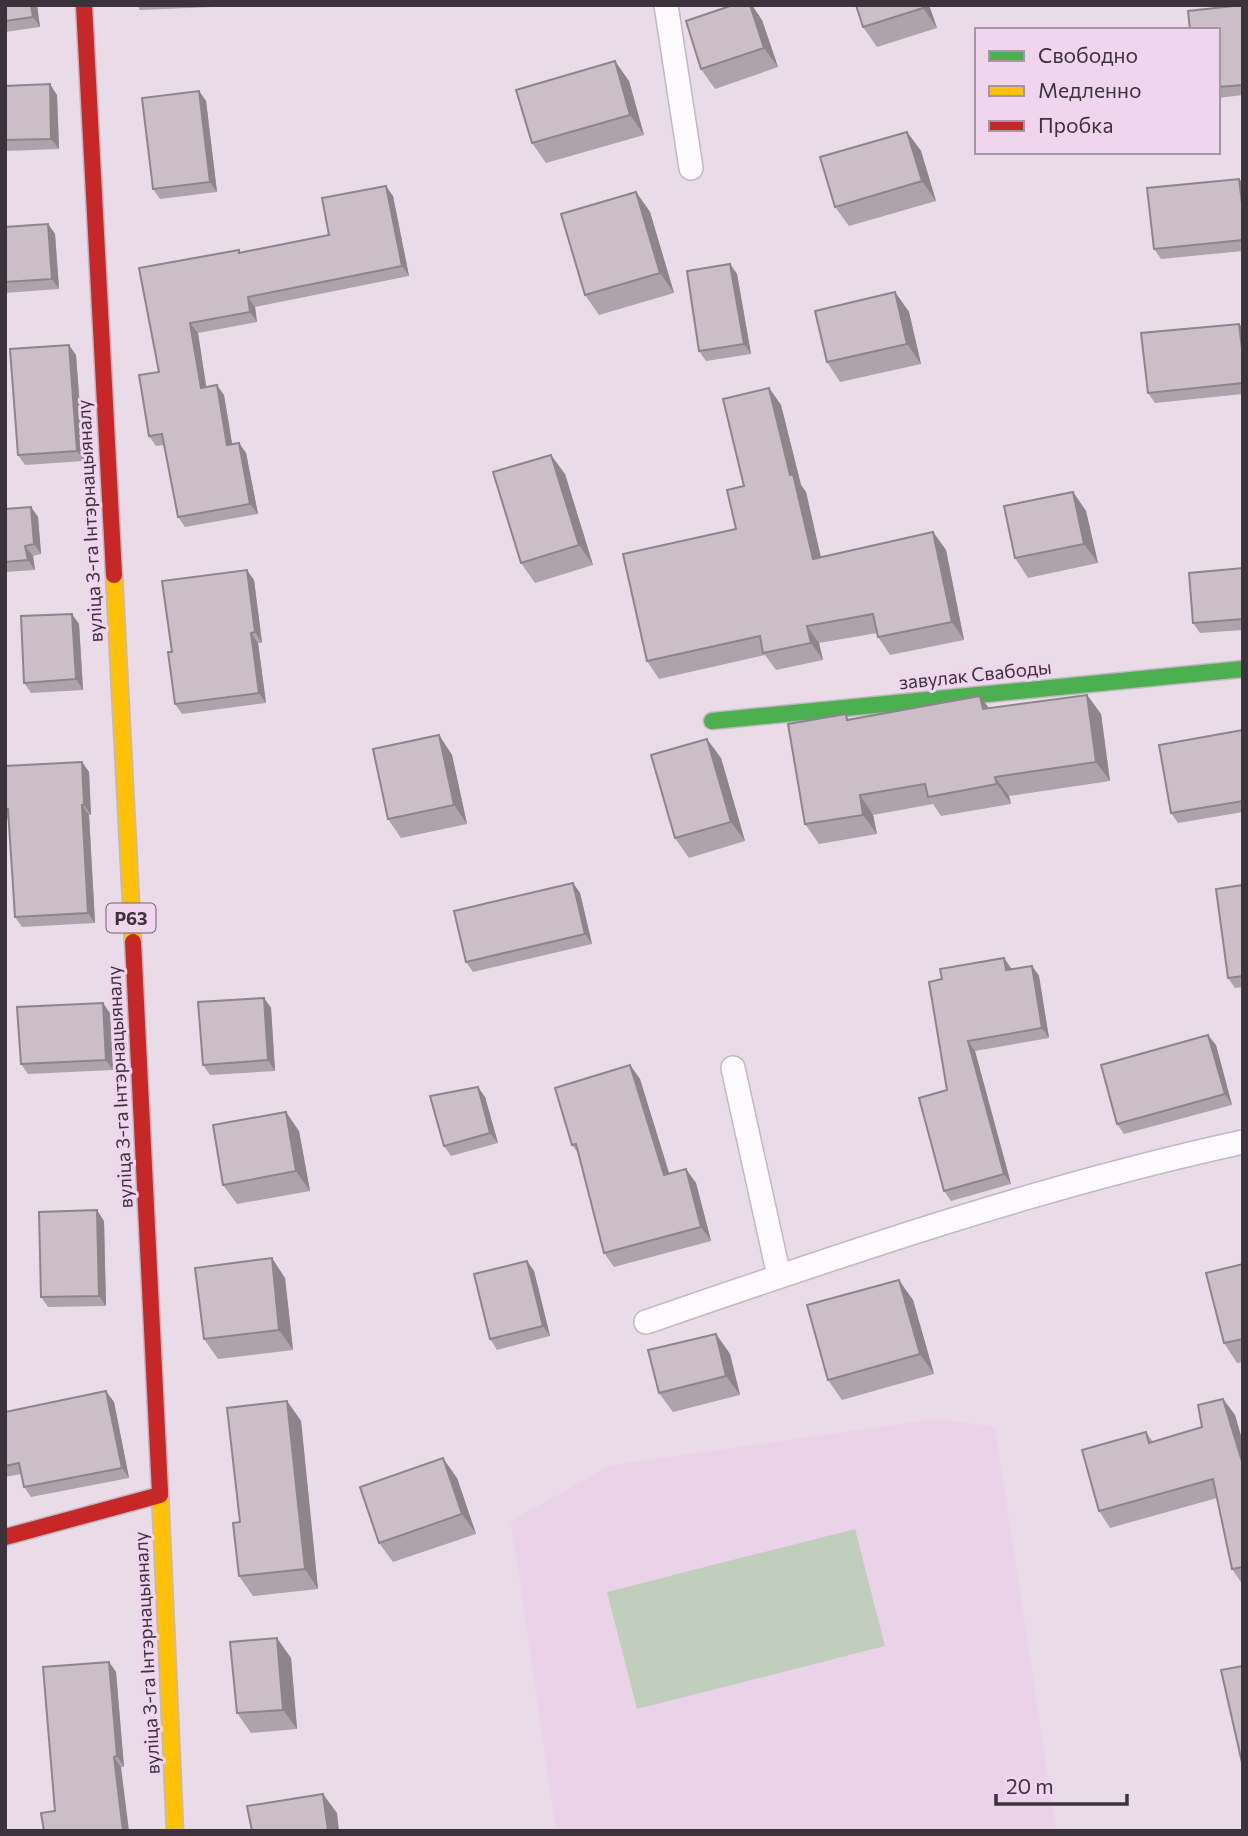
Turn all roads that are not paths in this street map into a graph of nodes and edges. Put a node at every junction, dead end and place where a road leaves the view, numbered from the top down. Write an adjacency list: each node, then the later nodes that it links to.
1 (84, 5): 10 (main road, вуліца 3-га Інтэрнацыяналу / Р63)
2 (666, 5): 3 (lane)
3 (691, 167)
4 (1243, 668): 5 (main road, завулак Свабоды)
5 (712, 721)
6 (733, 1068): 8 (lane)
7 (1243, 1142): 8 (lane)
8 (779, 1276): 9 (lane)
9 (646, 1322)
10 (160, 1495): 11 (main road); 12 (main road, вуліца 3-га Інтэрнацыяналу / Р63)
11 (5, 1537)
12 (175, 1831)

